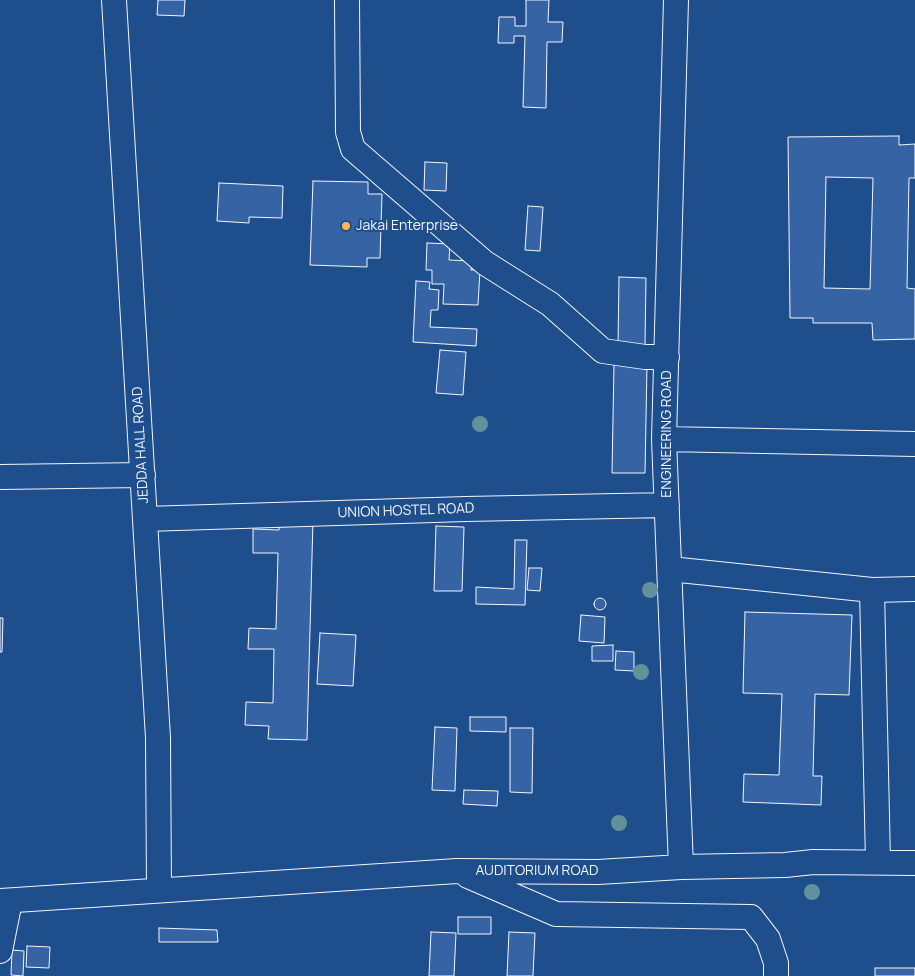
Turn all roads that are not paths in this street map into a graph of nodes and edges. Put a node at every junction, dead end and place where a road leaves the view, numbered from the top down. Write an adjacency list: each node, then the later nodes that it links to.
1 (114, 0): 7 (street, JEDDA HALL ROAD)
2 (347, 0): 4 (street)
3 (676, 0): 4 (street, ENGINEERING ROAD)
4 (667, 357): 5 (street, ENGINEERING ROAD)
5 (664, 439): 6 (street); 9 (street, ENGINEERING ROAD)
6 (915, 444)
7 (143, 475): 8 (street); 10 (street, JEDDA HALL ROAD)
8 (0, 477)
9 (667, 505): 10 (street, UNION HOSTEL ROAD); 11 (street, ENGINEERING ROAD)
10 (145, 519): 18 (street, JEDDA HALL ROAD)
11 (670, 569): 13 (street); 16 (street, ENGINEERING ROAD)
12 (915, 589): 13 (street)
13 (872, 590): 14 (street)
14 (878, 862): 15 (street, AUDITORIUM ROAD); 16 (street, AUDITORIUM ROAD)
15 (915, 863)
16 (681, 867): 17 (street, AUDITORIUM ROAD)
17 (457, 871): 18 (street, AUDITORIUM ROAD); 21 (street)
18 (159, 890): 19 (street, AUDITORIUM ROAD)
19 (5, 901): 20 (street)
20 (0, 951)
21 (776, 976)

